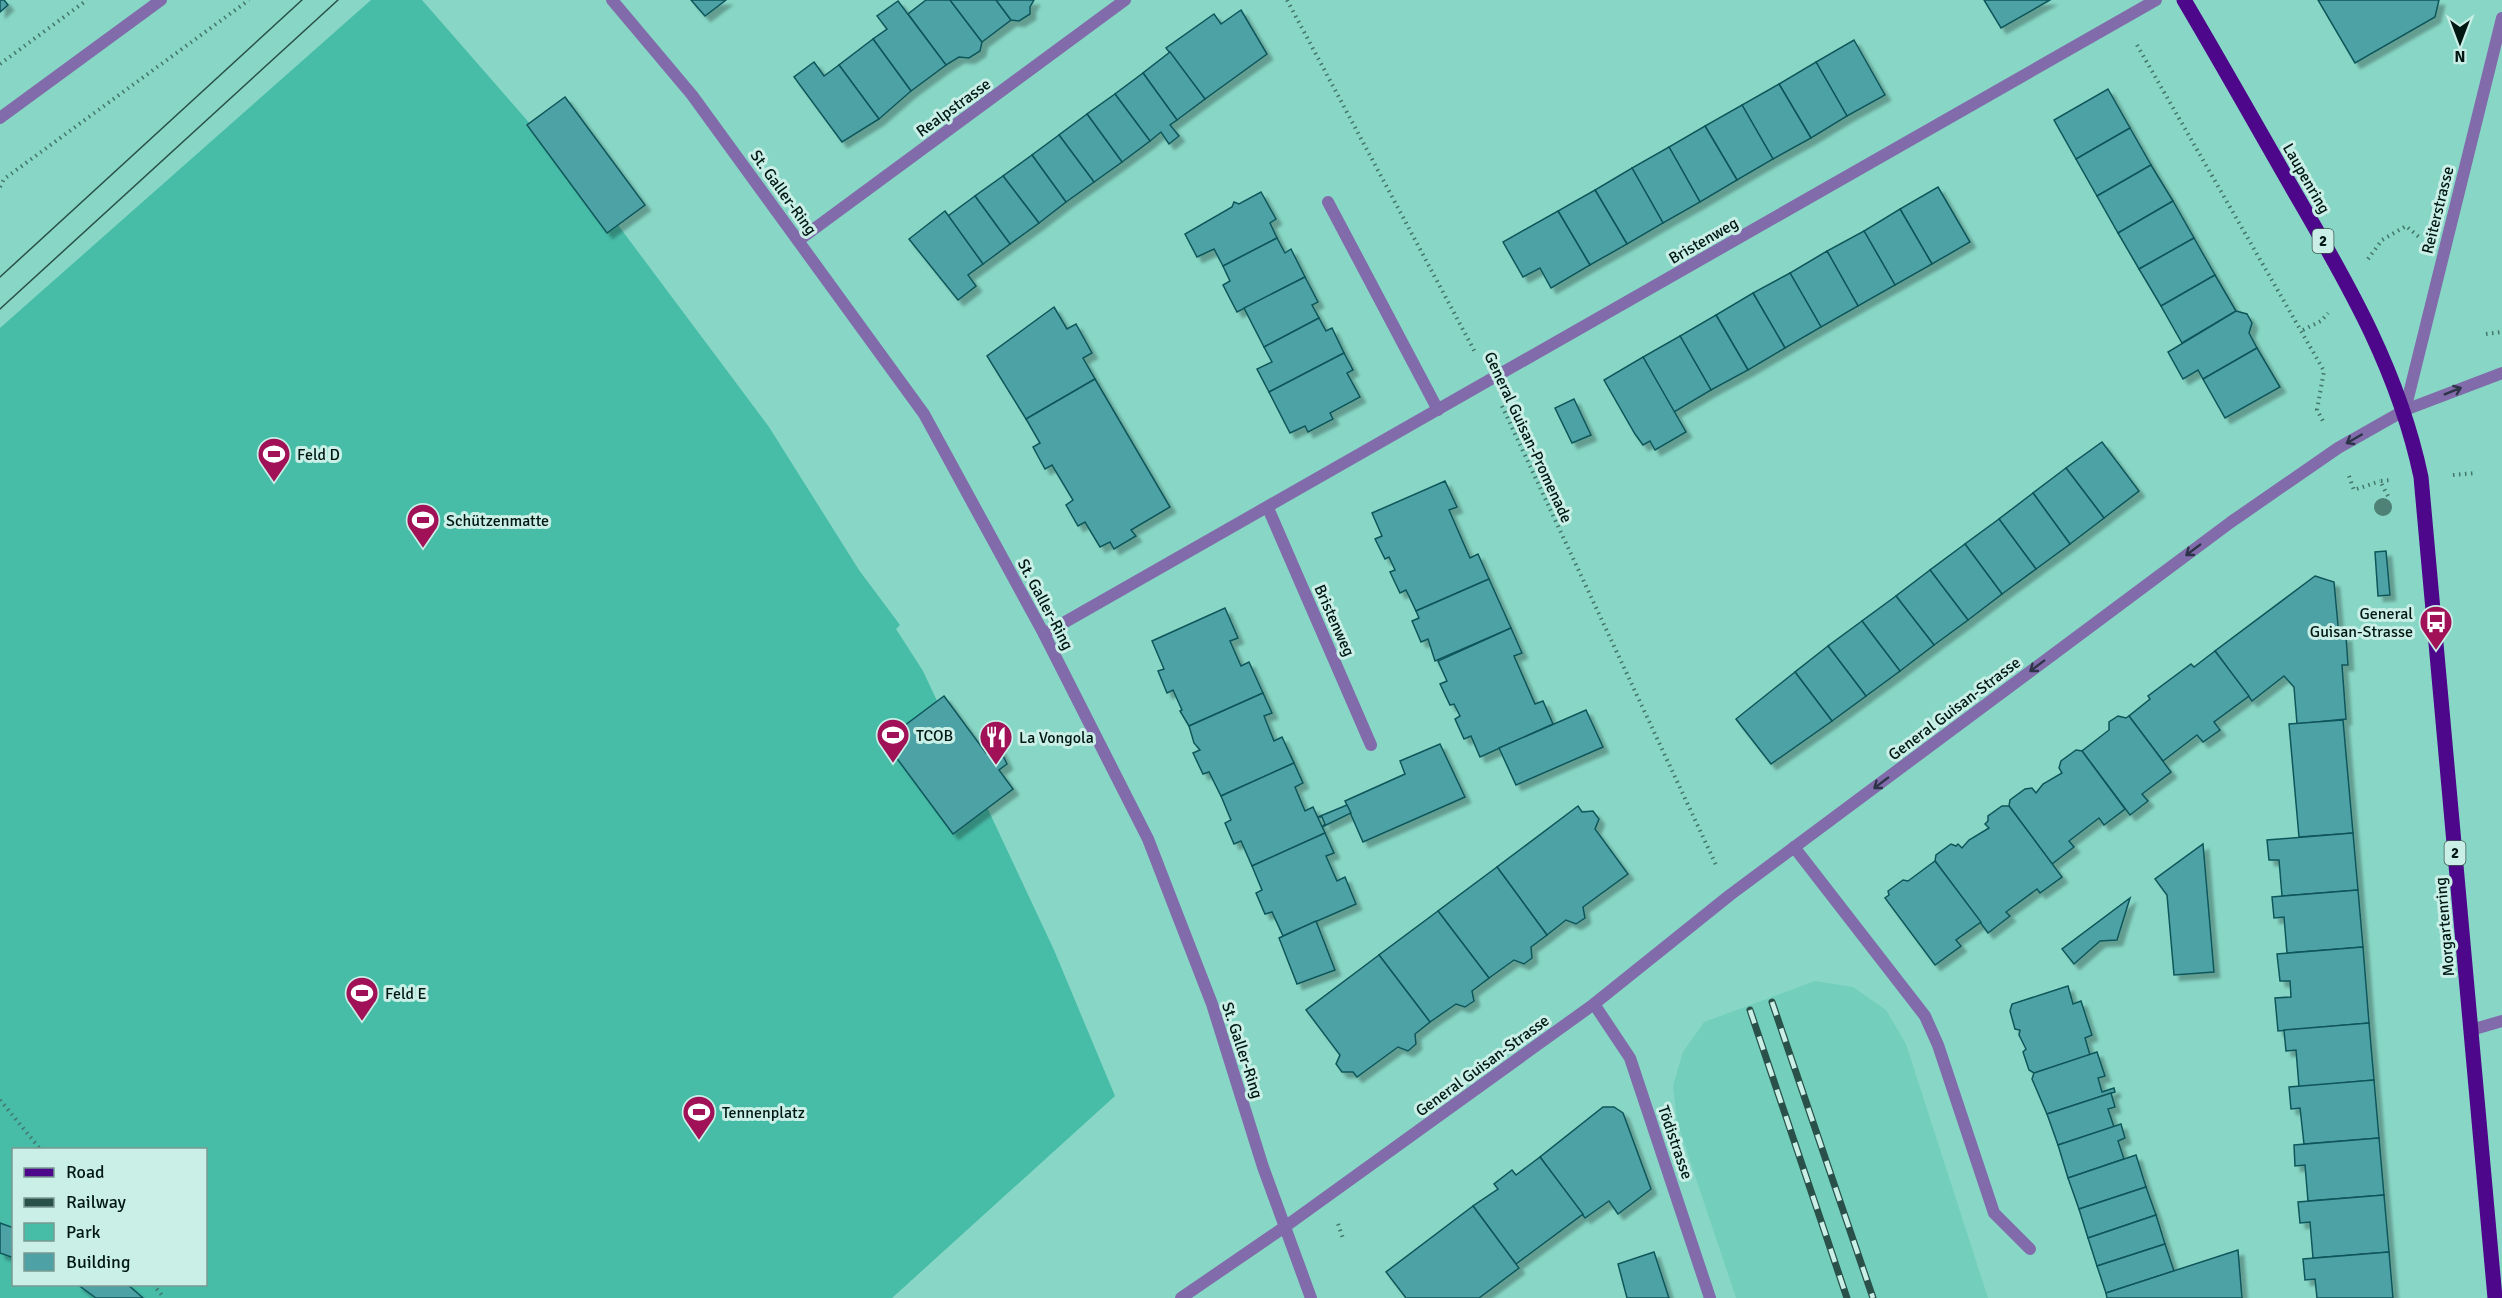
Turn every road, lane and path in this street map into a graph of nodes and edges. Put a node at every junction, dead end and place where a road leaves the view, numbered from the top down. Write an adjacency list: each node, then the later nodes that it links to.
1 (87, 0): 11 (path)
2 (161, 0): 12 (street)
3 (249, 0): 13 (path)
4 (612, 0): 15 (street, St. Galler-Ring)
5 (1125, 0): 15 (street, Realpstrasse)
6 (1287, 0): 21 (path, General Guisan-Promenade)
7 (2156, 0): 10 (street, Bristenweg)
8 (2184, 0): 17 (main road, Laupenring / 2)
9 (2502, 18): 16 (street, Reiterstrasse)
10 (2122, 20): 17 (path); 21 (street, Bristenweg)
11 (0, 64)
12 (0, 118)
13 (0, 187)
14 (1328, 202): 22 (street)
15 (799, 240): 25 (street, St. Galler-Ring)
16 (2442, 256): 17 (path); 23 (street, Reiterstrasse)
17 (2349, 285): 23 (main road, Laupenring / 2)
18 (2502, 332): 19 (path)
19 (2486, 334)
20 (2502, 373): 23 (street, General Guisan-Strasse, one-way to 20)
21 (1490, 381): 22 (street, Bristenweg); 28 (path, General Guisan-Promenade)
22 (1438, 410): 24 (street, Bristenweg)
23 (2405, 410): 27 (street, General Guisan-Strasse, one-way to 27); 31 (main road, Morgartenring / 2)
24 (1268, 508): 25 (street, Bristenweg); 26 (street, Bristenweg)
25 (1044, 634): 34 (street, St. Galler-Ring)
26 (1371, 745)
27 (1794, 847): 28 (street, General Guisan-Strasse); 35 (street)
28 (1730, 895): 29 (street, General Guisan-Strasse)
29 (1593, 1004): 34 (street, General Guisan-Strasse); 40 (street, Tödistrasse)
30 (2502, 1021): 31 (street)
31 (2471, 1029): 41 (main road, Morgartenring / 2)
32 (0, 1100): 33 (path)
33 (40, 1148)
34 (1286, 1227): 38 (street, General Guisan-Strasse); 39 (street, St. Galler-Ring)
35 (2030, 1250)
36 (155, 1286): 37 (path)
37 (164, 1298)
38 (1181, 1298)
39 (1311, 1298)
40 (1710, 1298)
41 (2495, 1298)

